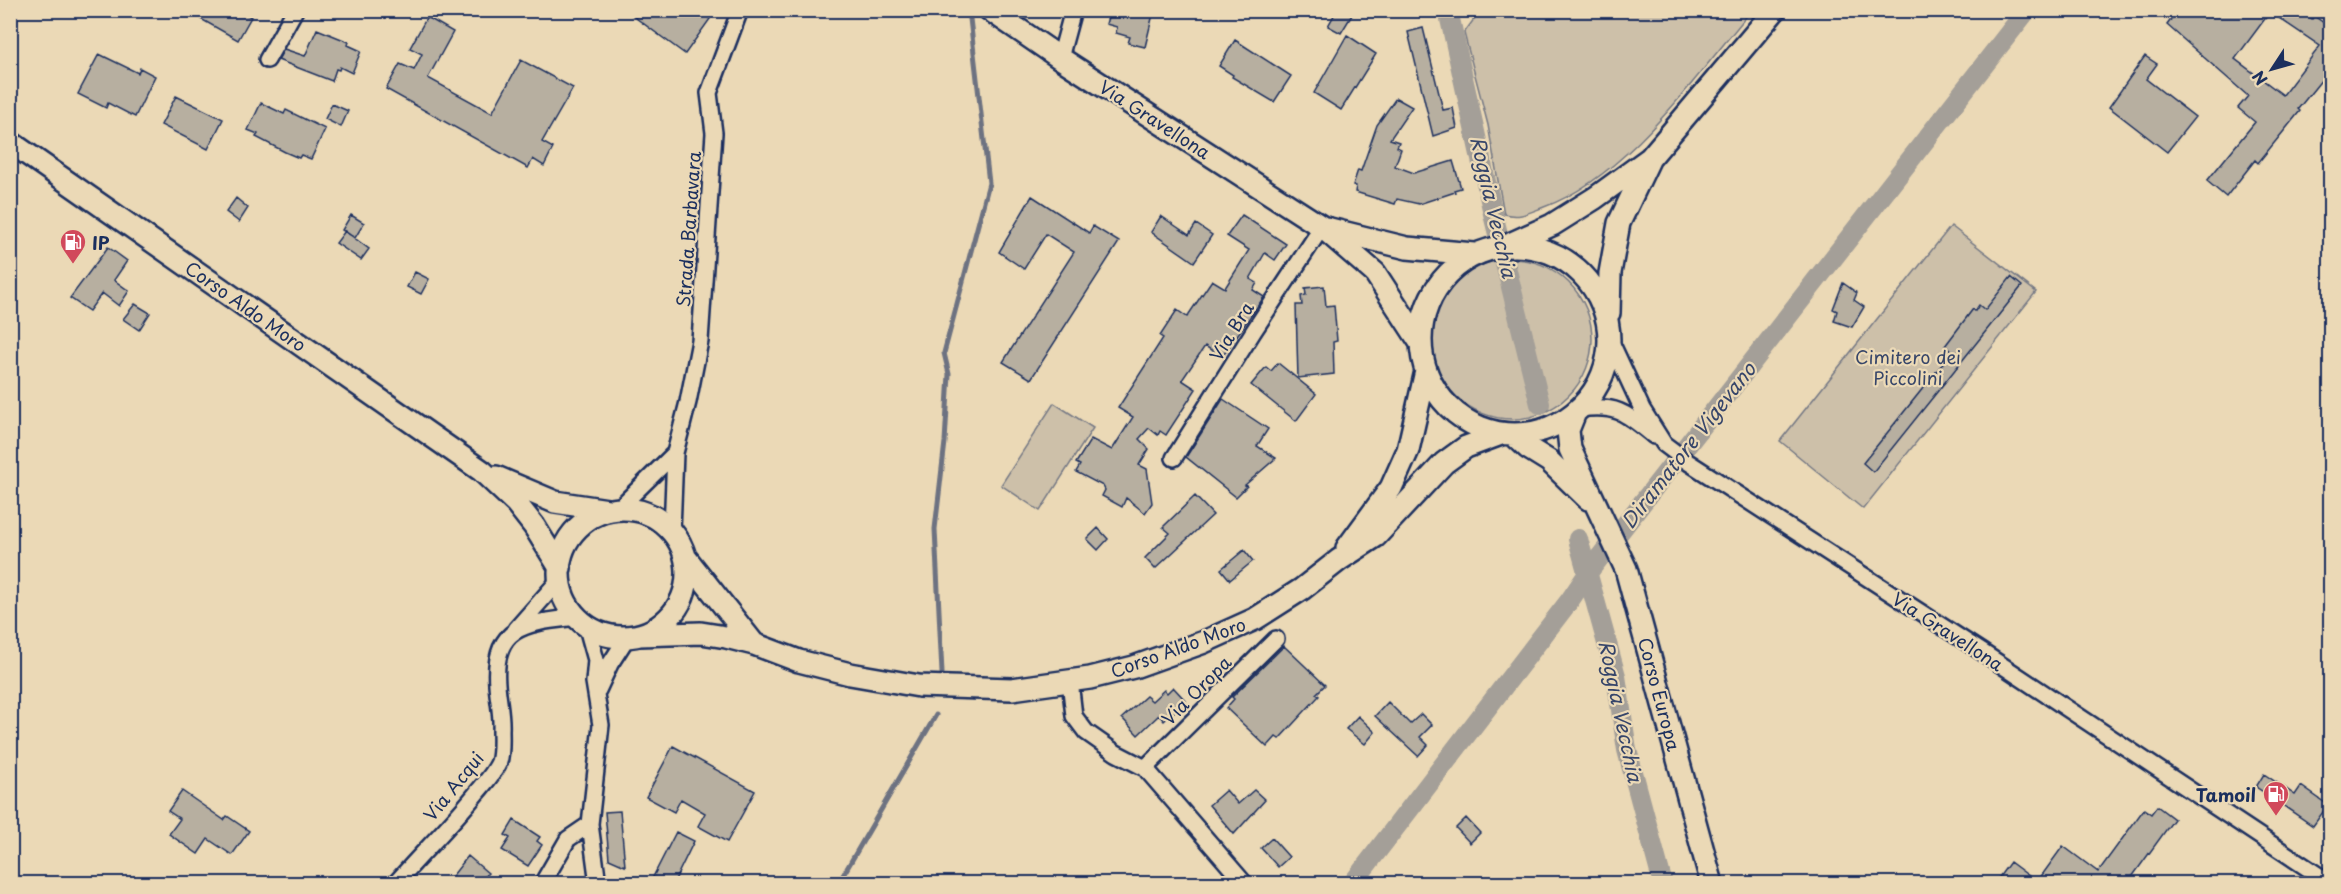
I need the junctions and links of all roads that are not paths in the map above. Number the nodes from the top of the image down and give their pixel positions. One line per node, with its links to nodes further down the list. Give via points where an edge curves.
1 (295, 10): 7 (street)
2 (740, 10): 18 (street, Strada Barbavara, via 709,93 714,133 700,341)
3 (990, 10): 6 (main road, Via Gravellona)
4 (1073, 10): 6 (street)
5 (1775, 10): 9 (main road)
6 (1060, 58): 10 (main road, Via Gravellona)
7 (267, 60)
8 (10, 142): 20 (main road, Corso Aldo Moro)
9 (1650, 158): 11 (main road, via 1552,225); 12 (main road, via 1619,223 1610,273)
10 (1322, 227): 11 (main road, Via Gravellona, via 1407,249); 13 (main road, Via Gravellona, via 1375,273); 19 (street, Via Bra)
11 (1495, 248): 12 (main road, via 1532,246 1575,266 1603,303); 13 (main road, via 1455,266 1440,281 1422,321)
12 (1609, 333): 15 (main road, via 1608,359 1602,378); 17 (street, Via Gravellona, via 1642,409)
13 (1420, 342): 14 (main road)
14 (1425, 371): 16 (main road, via 1437,394 1455,412 1476,426); 25 (main road, Corso Aldo Moro, via 1408,450 1391,488)
15 (1577, 412): 16 (main road, via 1545,429); 17 (street, via 1612,408); 21 (main road, Corso Europa, via 1568,430 1570,449)
16 (1508, 434): 21 (main road, via 1549,461); 25 (main road, Corso Aldo Moro, via 1466,447 1444,463 1376,536)
17 (1664, 444): 36 (street, Via Gravellona)
18 (675, 453): 22 (street); 23 (street, Strada Barbavara)
19 (1174, 458)
20 (482, 471): 22 (main road, Corso Aldo Moro, via 555,502); 26 (main road, Corso Aldo Moro, via 522,511)
21 (1597, 509): 41 (main road, Corso Europa, via 1626,569)
22 (613, 510): 23 (main road, via 633,509 648,514); 26 (main road, via 590,518 574,531 564,549)
23 (672, 531): 24 (main road)
24 (686, 558): 29 (main road, via 682,598 672,614 657,627); 31 (main road)
25 (1339, 560): 32 (main road, Corso Aldo Moro, via 1302,589 1245,624 1134,667)
26 (560, 573): 27 (main road, via 566,599); 28 (street, Via Acqui)
27 (582, 621): 28 (street, via 537,622); 29 (main road, via 606,634); 33 (street, via 596,660)
28 (514, 631): 37 (street, Via Acqui, via 502,646 498,663 500,760 468,804)
29 (633, 636): 31 (main road, Corso Aldo Moro, via 701,633); 33 (street, via 603,678)
30 (1275, 639): 34 (street, Via Oropa)
31 (754, 644): 32 (main road, Corso Aldo Moro, via 850,674 919,686 1012,689)
32 (1070, 681): 34 (street, via 1074,716 1086,732)
33 (596, 696): 35 (street, via 601,725)
34 (1145, 768): 40 (street)
35 (590, 824): 38 (street, via 568,839); 39 (street)
36 (2331, 882)
37 (395, 884)
38 (542, 884)
39 (598, 884)
40 (1245, 884)
41 (1712, 884)

